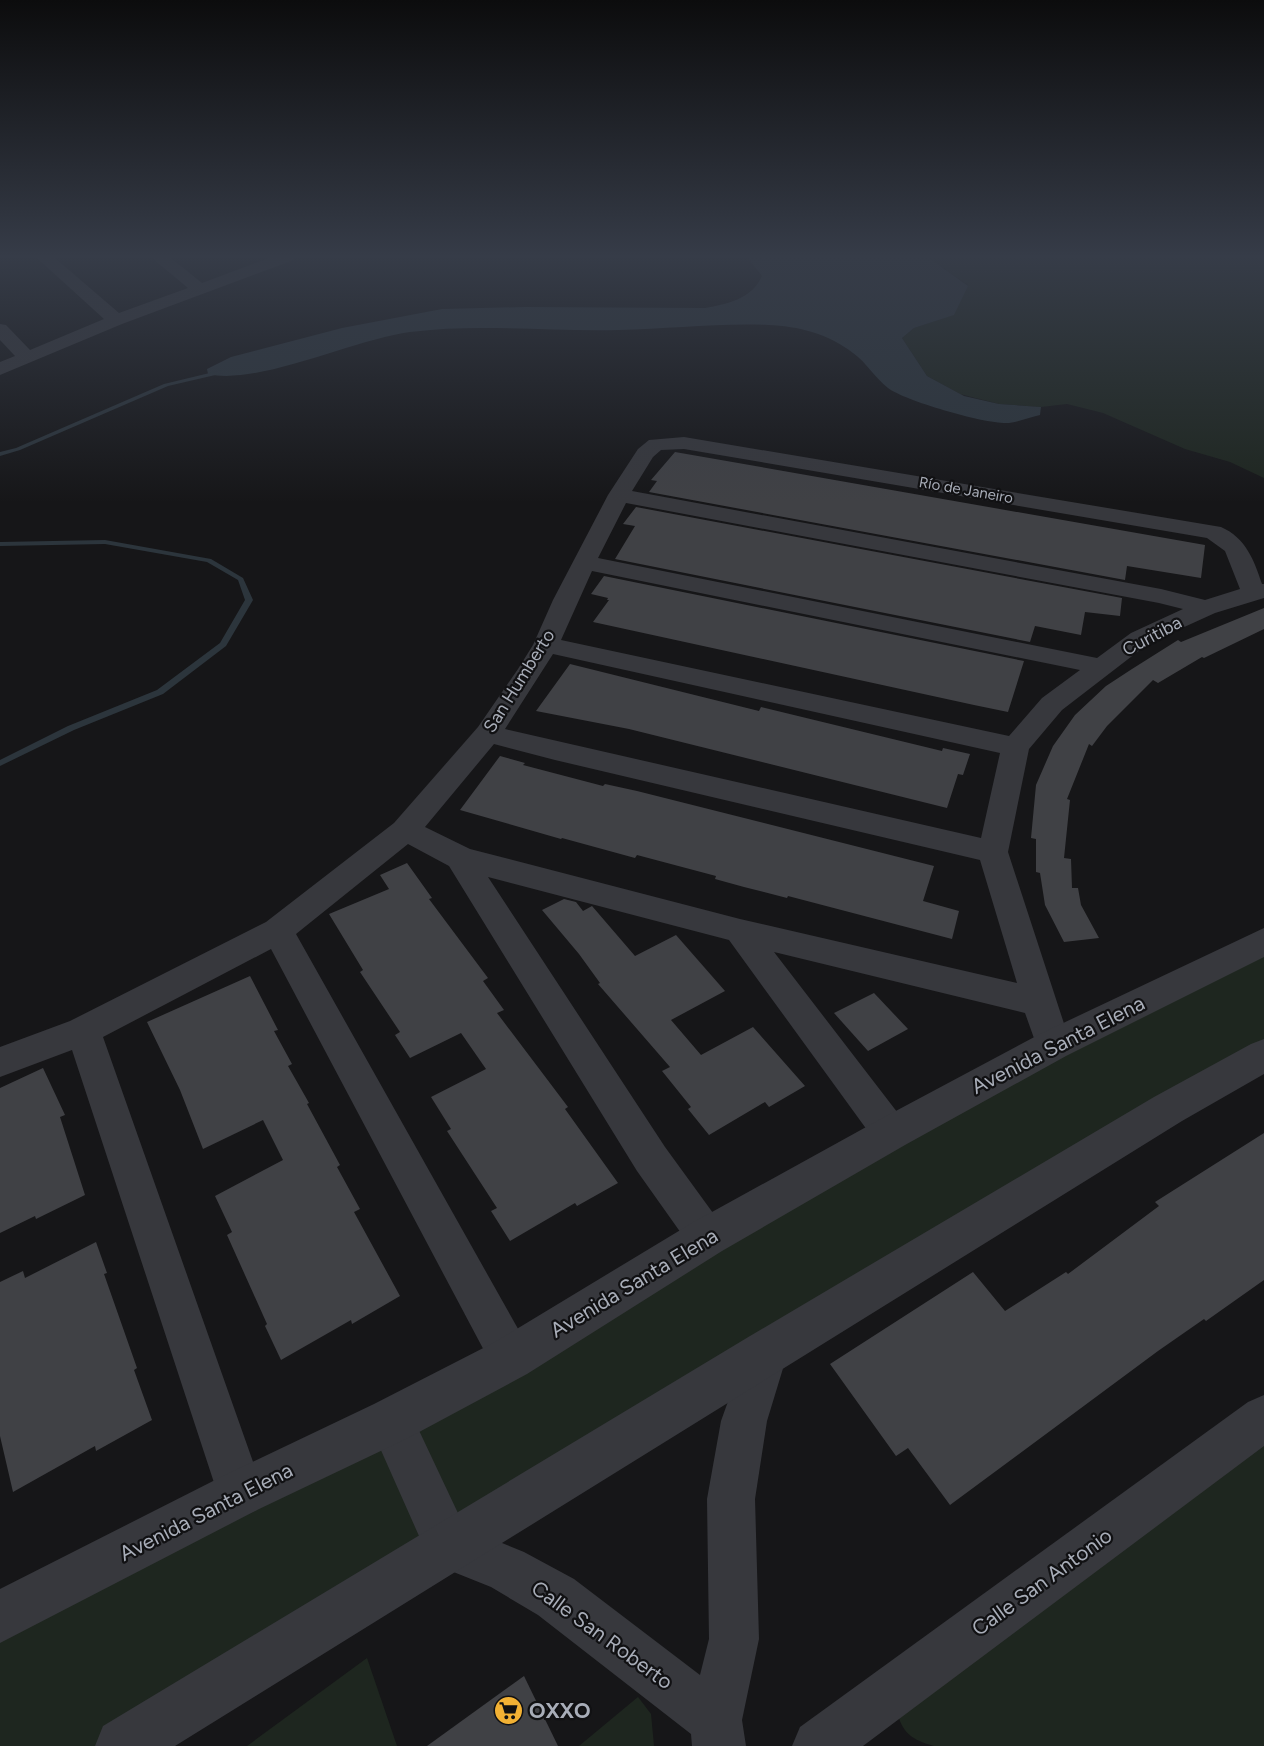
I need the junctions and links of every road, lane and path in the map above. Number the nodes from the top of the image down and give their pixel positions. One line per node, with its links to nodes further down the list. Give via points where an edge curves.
1 (10, 339): 3 (street)
2 (69, 339): 3 (street)
3 (26, 357): 4 (street)
4 (0, 369)
5 (645, 453): 6 (street, San Humberto); 8 (street, Río de Janeiro, via 656,444 684,443 1213,532 1229,539 1238,549)
6 (619, 495): 7 (street, San Humberto); 9 (street, via 1161,596)
7 (586, 563): 10 (street, San Humberto); 11 (street)
8 (1259, 592): 9 (street, Curitiba)
9 (1206, 608): 11 (street, Curitiba, via 1140,638)
10 (546, 645): 12 (street, San Humberto); 13 (street)
11 (1100, 666): 13 (street, Curitiba, via 1052,704)
12 (488, 733): 14 (street, San Humberto); 15 (street)
13 (1015, 747): 15 (street)
14 (405, 830): 16 (street); 17 (street, San Humberto)
15 (993, 852): 20 (street)
16 (460, 858): 18 (street); 26 (street, via 651,1159)
17 (278, 931): 21 (street, San Humberto); 28 (street)
18 (740, 931): 20 (street); 25 (street)
19 (1264, 941): 22 (street, Avenida Santa Elena)
20 (1038, 1002): 22 (street)
21 (83, 1031): 24 (street, San Humberto); 31 (street)
22 (1053, 1045): 25 (street, Avenida Santa Elena)
23 (1264, 1055): 27 (street)
24 (0, 1062)
25 (891, 1133): 26 (street, Avenida Santa Elena)
26 (707, 1237): 28 (street, Avenida Santa Elena)
27 (766, 1352): 32 (street); 34 (street, Calle San Roberto, via 744,1421 731,1499 734,1639)
28 (511, 1358): 30 (street, Avenida Santa Elena)
29 (1264, 1418): 36 (street, Calle San Antonio)
30 (392, 1421): 31 (street, Avenida Santa Elena); 32 (street)
31 (240, 1493): 33 (street, Avenida Santa Elena)
32 (448, 1546): 34 (street, Calle San Roberto, via 507,1569 556,1597); 35 (street)
33 (0, 1617)
34 (718, 1733)
35 (123, 1746)
36 (819, 1746)

